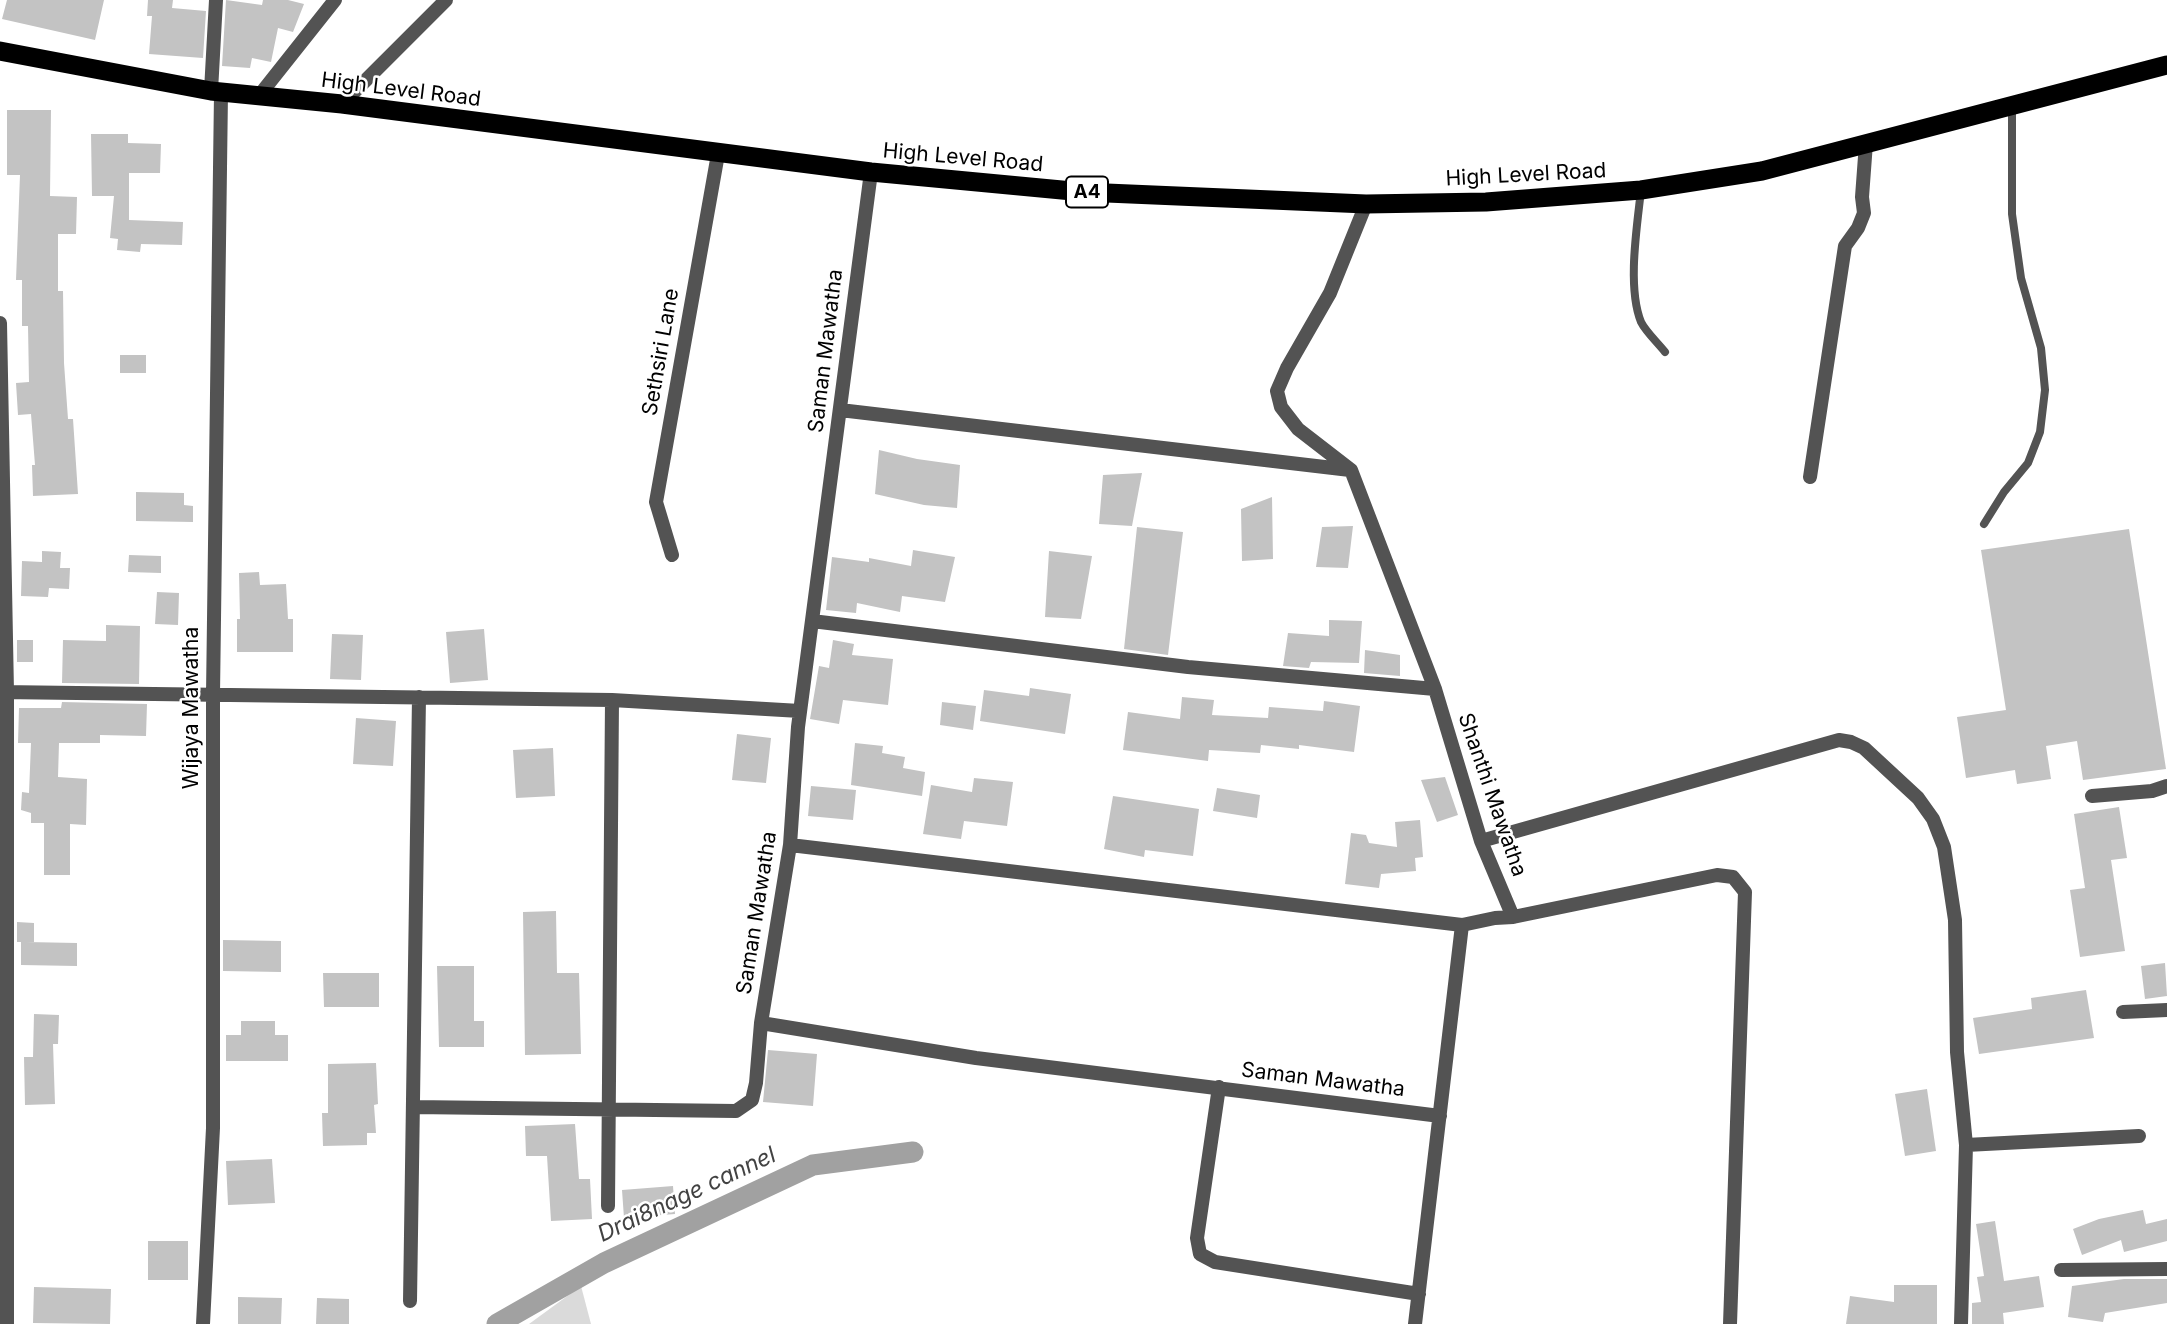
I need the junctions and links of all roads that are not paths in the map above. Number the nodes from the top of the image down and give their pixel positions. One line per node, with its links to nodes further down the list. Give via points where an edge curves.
1 (216, 0): 6 (street, Wijaya Mawatha)
2 (335, 0): 7 (street)
3 (446, 0): 8 (street)
4 (0, 51): 6 (highway, High Level Road / A4)
5 (2167, 65): 9 (highway, High Level Road / A4)
6 (216, 92): 7 (highway, High Level Road / A4); 25 (street, Wijaya Mawatha)
7 (258, 97): 8 (highway, High Level Road / A4)
8 (342, 104): 11 (highway, High Level Road / A4)
9 (2012, 105): 10 (highway, High Level Road / A4); 20 (lane, via 2012,214 2021,278 2041,348 2045,390 2040,432 2028,463)
10 (1866, 143): 13 (highway, High Level Road / A4, via 1762,171); 19 (street, via 1864,213 1845,246)
11 (718, 154): 12 (highway, High Level Road / A4); 21 (street, Sethsiri Lane, via 656,502)
12 (871, 172): 14 (highway, High Level Road / A4, via 1083,192); 17 (street, Saman Mawatha)
13 (1641, 190): 14 (highway, High Level Road / A4, via 1486,202); 16 (lane, via 1635,292 1642,323)
14 (1366, 204): 18 (street, via 1330,293 1277,391 1281,407 1298,429)
15 (0, 323): 24 (street)
16 (1665, 352)
17 (840, 410): 18 (street); 22 (street, Saman Mawatha)
18 (1351, 470): 23 (street, Shanthi Mawatha)
19 (1810, 477)
20 (1984, 524)
21 (672, 555)
22 (812, 621): 23 (street, via 1188,667); 28 (street, Saman Mawatha)
23 (1435, 689): 31 (street, Shanthi Mawatha)
24 (4, 692): 25 (street); 49 (street)
25 (213, 694): 26 (street); 50 (street, Wijaya Mawatha, via 213,1128)
26 (419, 697): 27 (street); 39 (street)
27 (612, 700): 28 (street); 40 (street)
28 (800, 711): 32 (street, Saman Mawatha)
29 (2167, 786): 30 (street)
30 (2092, 796)
31 (1481, 841): 33 (street, Shanthi Mawatha); 43 (street, via 1839,740 1864,748 1918,798 1944,847 1955,920 1957,1052)
32 (790, 845): 34 (street); 37 (street, Saman Mawatha)
33 (1513, 917): 34 (street); 52 (street, via 1717,875 1733,877 1745,892)
34 (1462, 925): 41 (street)
35 (2167, 1010): 36 (street)
36 (2123, 1012)
37 (761, 1023): 38 (street, Saman Mawatha, via 976,1058); 40 (street, via 752,1100 736,1111)
38 (1219, 1087): 41 (street, Saman Mawatha); 47 (street, via 1197,1238 1200,1255 1215,1262)
39 (413, 1107): 40 (street); 48 (street)
40 (609, 1109): 44 (street)
41 (1440, 1116): 47 (street)
42 (2139, 1136): 43 (street)
43 (1966, 1145): 53 (street)
44 (608, 1206)
45 (2167, 1269): 46 (street)
46 (2061, 1270)
47 (1419, 1294): 51 (street)
48 (410, 1301)
49 (7, 1324)
50 (203, 1324)
51 (1415, 1324)
52 (1730, 1324)
53 (1961, 1324)

